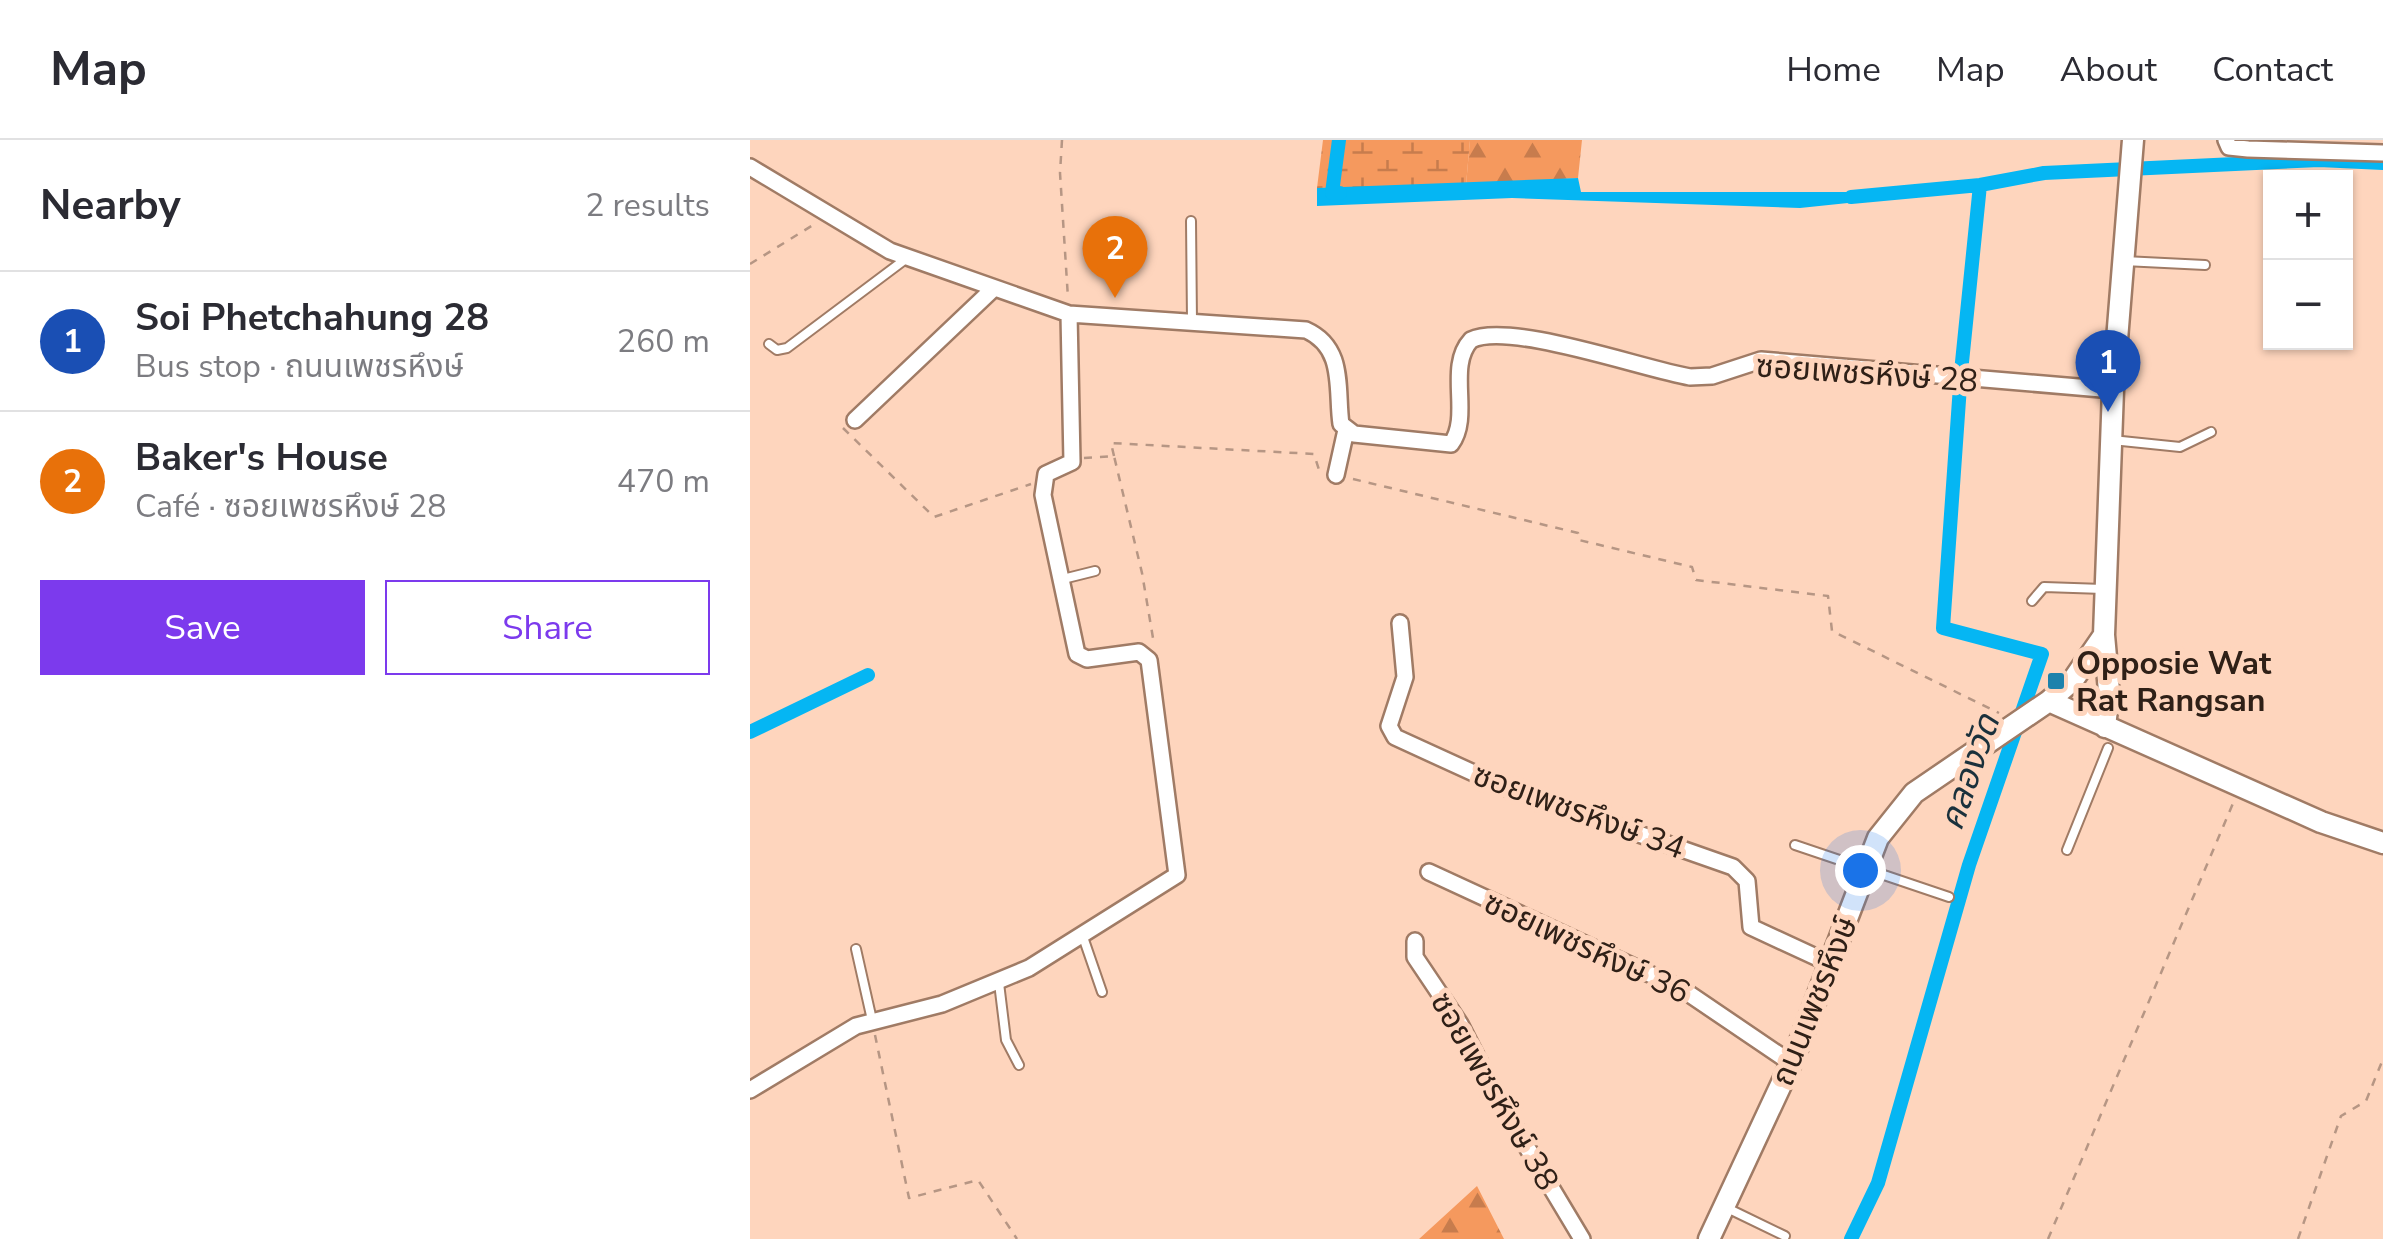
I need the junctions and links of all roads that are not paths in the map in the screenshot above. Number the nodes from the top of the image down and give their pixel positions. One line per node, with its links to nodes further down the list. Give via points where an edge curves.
1 (2133, 140): 7 (main road)
2 (2226, 140): 3 (street, via 2229,147 2248,149)
3 (2383, 152)
4 (750, 167): 6 (street)
5 (1191, 221): 11 (lane)
6 (908, 258): 9 (street); 12 (lane, via 787,348)
7 (2124, 261): 8 (lane); 13 (main road)
8 (2205, 264)
9 (992, 290): 10 (street); 14 (street)
10 (1069, 314): 11 (street); 20 (street, via 1072,459 1042,481)
11 (1192, 321): 15 (street, via 1314,334 1341,378)
12 (769, 344)
13 (2113, 390): 15 (street, ซอยเพชรหึงษ์ 28, via 1761,360 1690,376 1487,335 1465,346 1456,439 1450,444); 17 (main road)
14 (855, 420)
15 (1346, 430): 18 (street)
16 (2211, 432): 17 (lane, via 2180,448)
17 (2112, 440): 21 (main road)
18 (1336, 475)
19 (1095, 571): 20 (lane)
20 (1063, 579): 33 (street, via 1081,659 1140,652 1150,660 1177,875)
21 (2108, 589): 22 (lane, via 2044,587); 24 (main road)
22 (2032, 600)
23 (1400, 623): 36 (street, ซอยเพชรหึงษ์ 34, via 1404,677 1389,726 1394,737 1502,786 1733,867 1746,881 1751,927)
24 (2104, 636): 25 (main road, ถนนเพชรหึงษ์, via 2073,680); 26 (main road)
25 (2048, 701): 26 (main road); 30 (main road, ถนนเพชรหึงษ์, via 1914,793 1878,838)
26 (2110, 737): 27 (main road); 29 (lane)
27 (2383, 843)
28 (1796, 845): 30 (lane)
29 (2067, 850)
30 (1865, 870): 32 (lane); 36 (main road, ถนนเพชรหึงษ์)
31 (1429, 872): 40 (street, ซอยเพชรหึงษ์ 36, via 1682,989)
32 (1948, 897)
33 (1082, 934): 37 (street); 38 (lane)
34 (1415, 941): 45 (street, ซอยเพชรหึงษ์ 38, via 1415,957)
35 (856, 950): 39 (lane)
36 (1831, 964): 40 (main road, ถนนเพชรหึงษ์)
37 (1000, 983): 39 (street); 41 (lane, via 1006,1040)
38 (1102, 992)
39 (872, 1020): 42 (street)
40 (1791, 1062): 43 (main road, ถนนเพชรหึงษ์)
41 (1018, 1065)
42 (750, 1090)
43 (1724, 1207): 44 (lane); 46 (main road, ถนนเพชรหึงษ์)
44 (1786, 1236)
45 (1582, 1239)
46 (1709, 1239)

